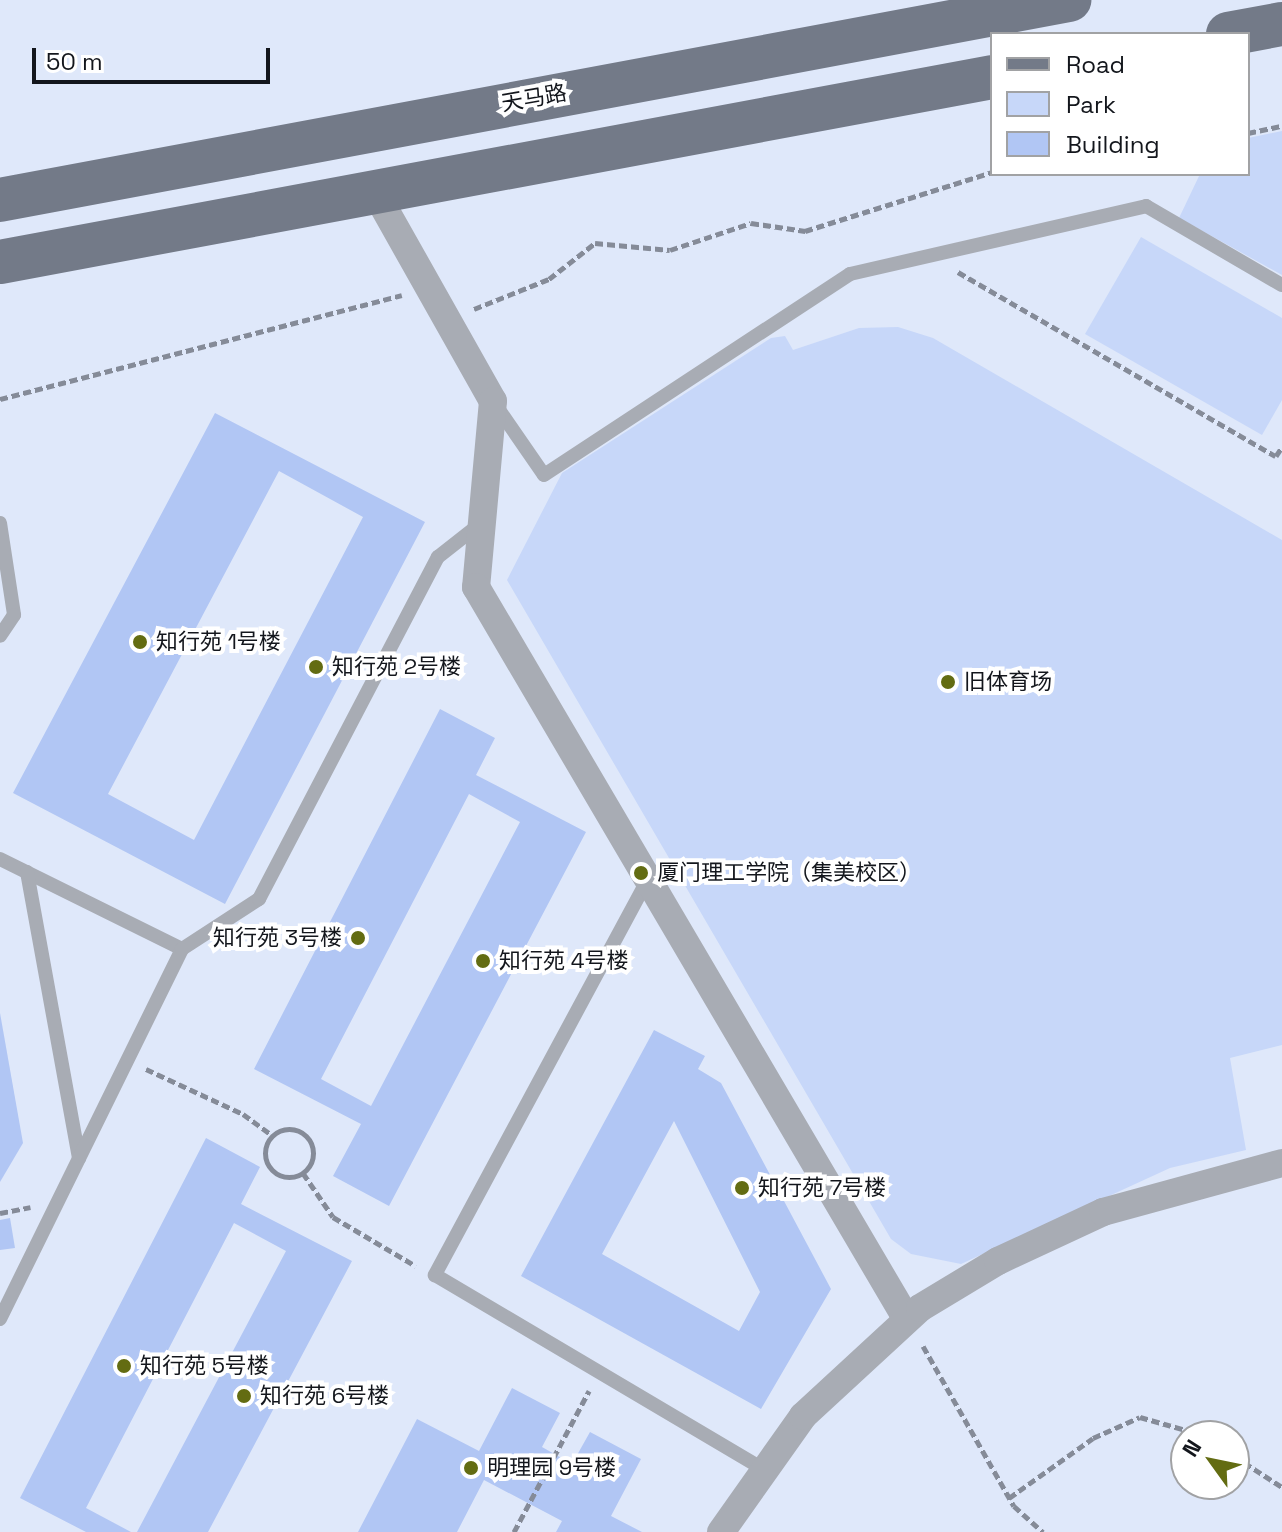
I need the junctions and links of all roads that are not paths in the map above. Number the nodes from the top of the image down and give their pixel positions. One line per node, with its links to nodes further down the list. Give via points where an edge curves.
1 (1069, 0): 6 (main road, 天马路)
2 (1282, 24): 3 (main road)
3 (1239, 32)
4 (990, 77): 5 (main road)
5 (374, 190): 7 (main road); 9 (street)
6 (0, 200)
7 (0, 262)
8 (1282, 285): 9 (lane, via 1146,206 850,274 544,475)
9 (493, 401): 10 (street)
10 (482, 521): 15 (street, via 476,587); 16 (lane, via 438,557 259,899)
11 (0, 523): 12 (lane, via 14,615)
12 (0, 636)
13 (0, 859): 14 (lane)
14 (27, 872): 16 (lane); 17 (lane)
15 (648, 879): 19 (street); 21 (lane, via 435,1275)
16 (182, 949): 17 (lane)
17 (79, 1158): 20 (lane)
18 (1282, 1163): 19 (street, via 1103,1212 998,1261)
19 (906, 1318): 21 (street, via 803,1416)
20 (0, 1319)
21 (763, 1469): 22 (street)
22 (721, 1532)

